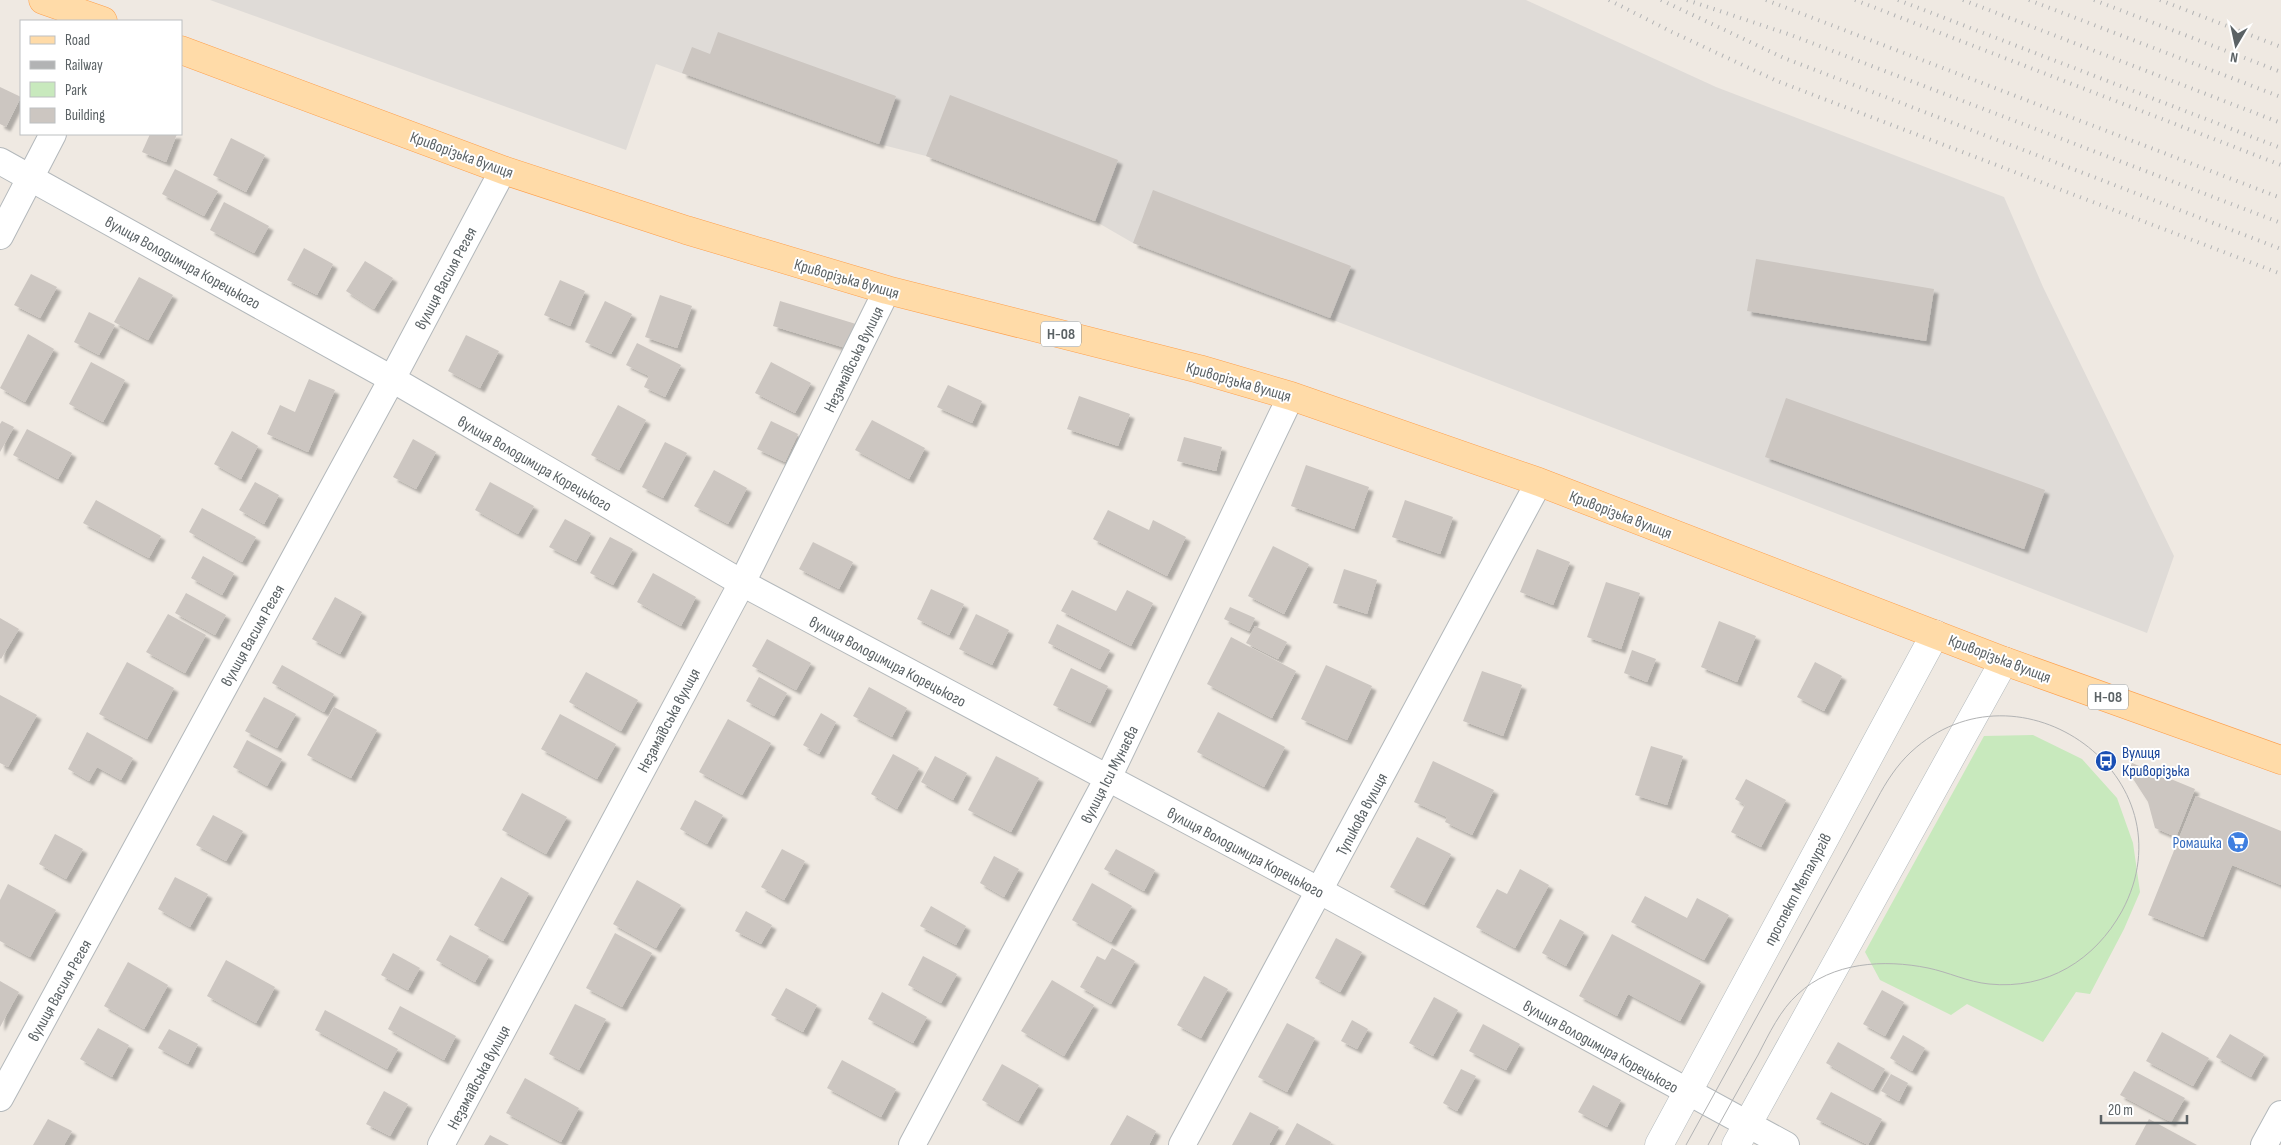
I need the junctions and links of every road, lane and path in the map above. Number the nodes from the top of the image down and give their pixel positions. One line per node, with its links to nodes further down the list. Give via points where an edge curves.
1 (43, 0): 2 (main road)
2 (100, 20)
3 (182, 50): 6 (main road, Криворізька вулиця / Н-08)
4 (52, 135): 7 (street)
5 (0, 161): 7 (street, вулиця Володимира Корецького)
6 (502, 170): 9 (main road, Криворізька вулиця / Н-08, via 686,230); 10 (street, вулиця Василя Регея)
7 (31, 176): 8 (street); 10 (street, вулиця Володимира Корецького)
8 (0, 236)
9 (887, 290): 11 (main road, Криворізька вулиця / Н-08, via 1199,369); 13 (street, Незамаївська вулиця)
10 (392, 379): 13 (street, вулиця Володимира Корецького); 20 (street, вулиця Василя Регея)
11 (1292, 396): 12 (main road, Криворізька вулиця / Н-08); 17 (street, вулиця Іси Мунаєва)
12 (1539, 482): 14 (main road, Криворізька вулиця / Н-08); 18 (street, Тупикова вулиця)
13 (742, 583): 17 (street, вулиця Володимира Корецького); 23 (street, Незамаївська вулиця)
14 (1935, 634): 15 (main road, Криворізька вулиця / Н-08); 19 (main road, проспект Металургів)
15 (2004, 661): 16 (main road, Криворізька вулиця / Н-08); 22 (main road)
16 (2281, 760)
17 (1108, 778): 18 (street, вулиця Володимира Корецького); 24 (street, вулиця Іси Мунаєва)
18 (1320, 892): 19 (street, вулиця Володимира Корецького); 25 (street, Тупикова вулиця)
19 (1687, 1093): 22 (street, вулиця Володимира Корецького); 26 (main road, проспект Металургів)
20 (0, 1098)
21 (2281, 1114): 28 (street)
22 (1742, 1135): 27 (street, вулиця Володимира Корецького)
23 (442, 1145)
24 (912, 1145)
25 (1182, 1145)
26 (1659, 1145)
27 (1786, 1145)
28 (2264, 1145)

